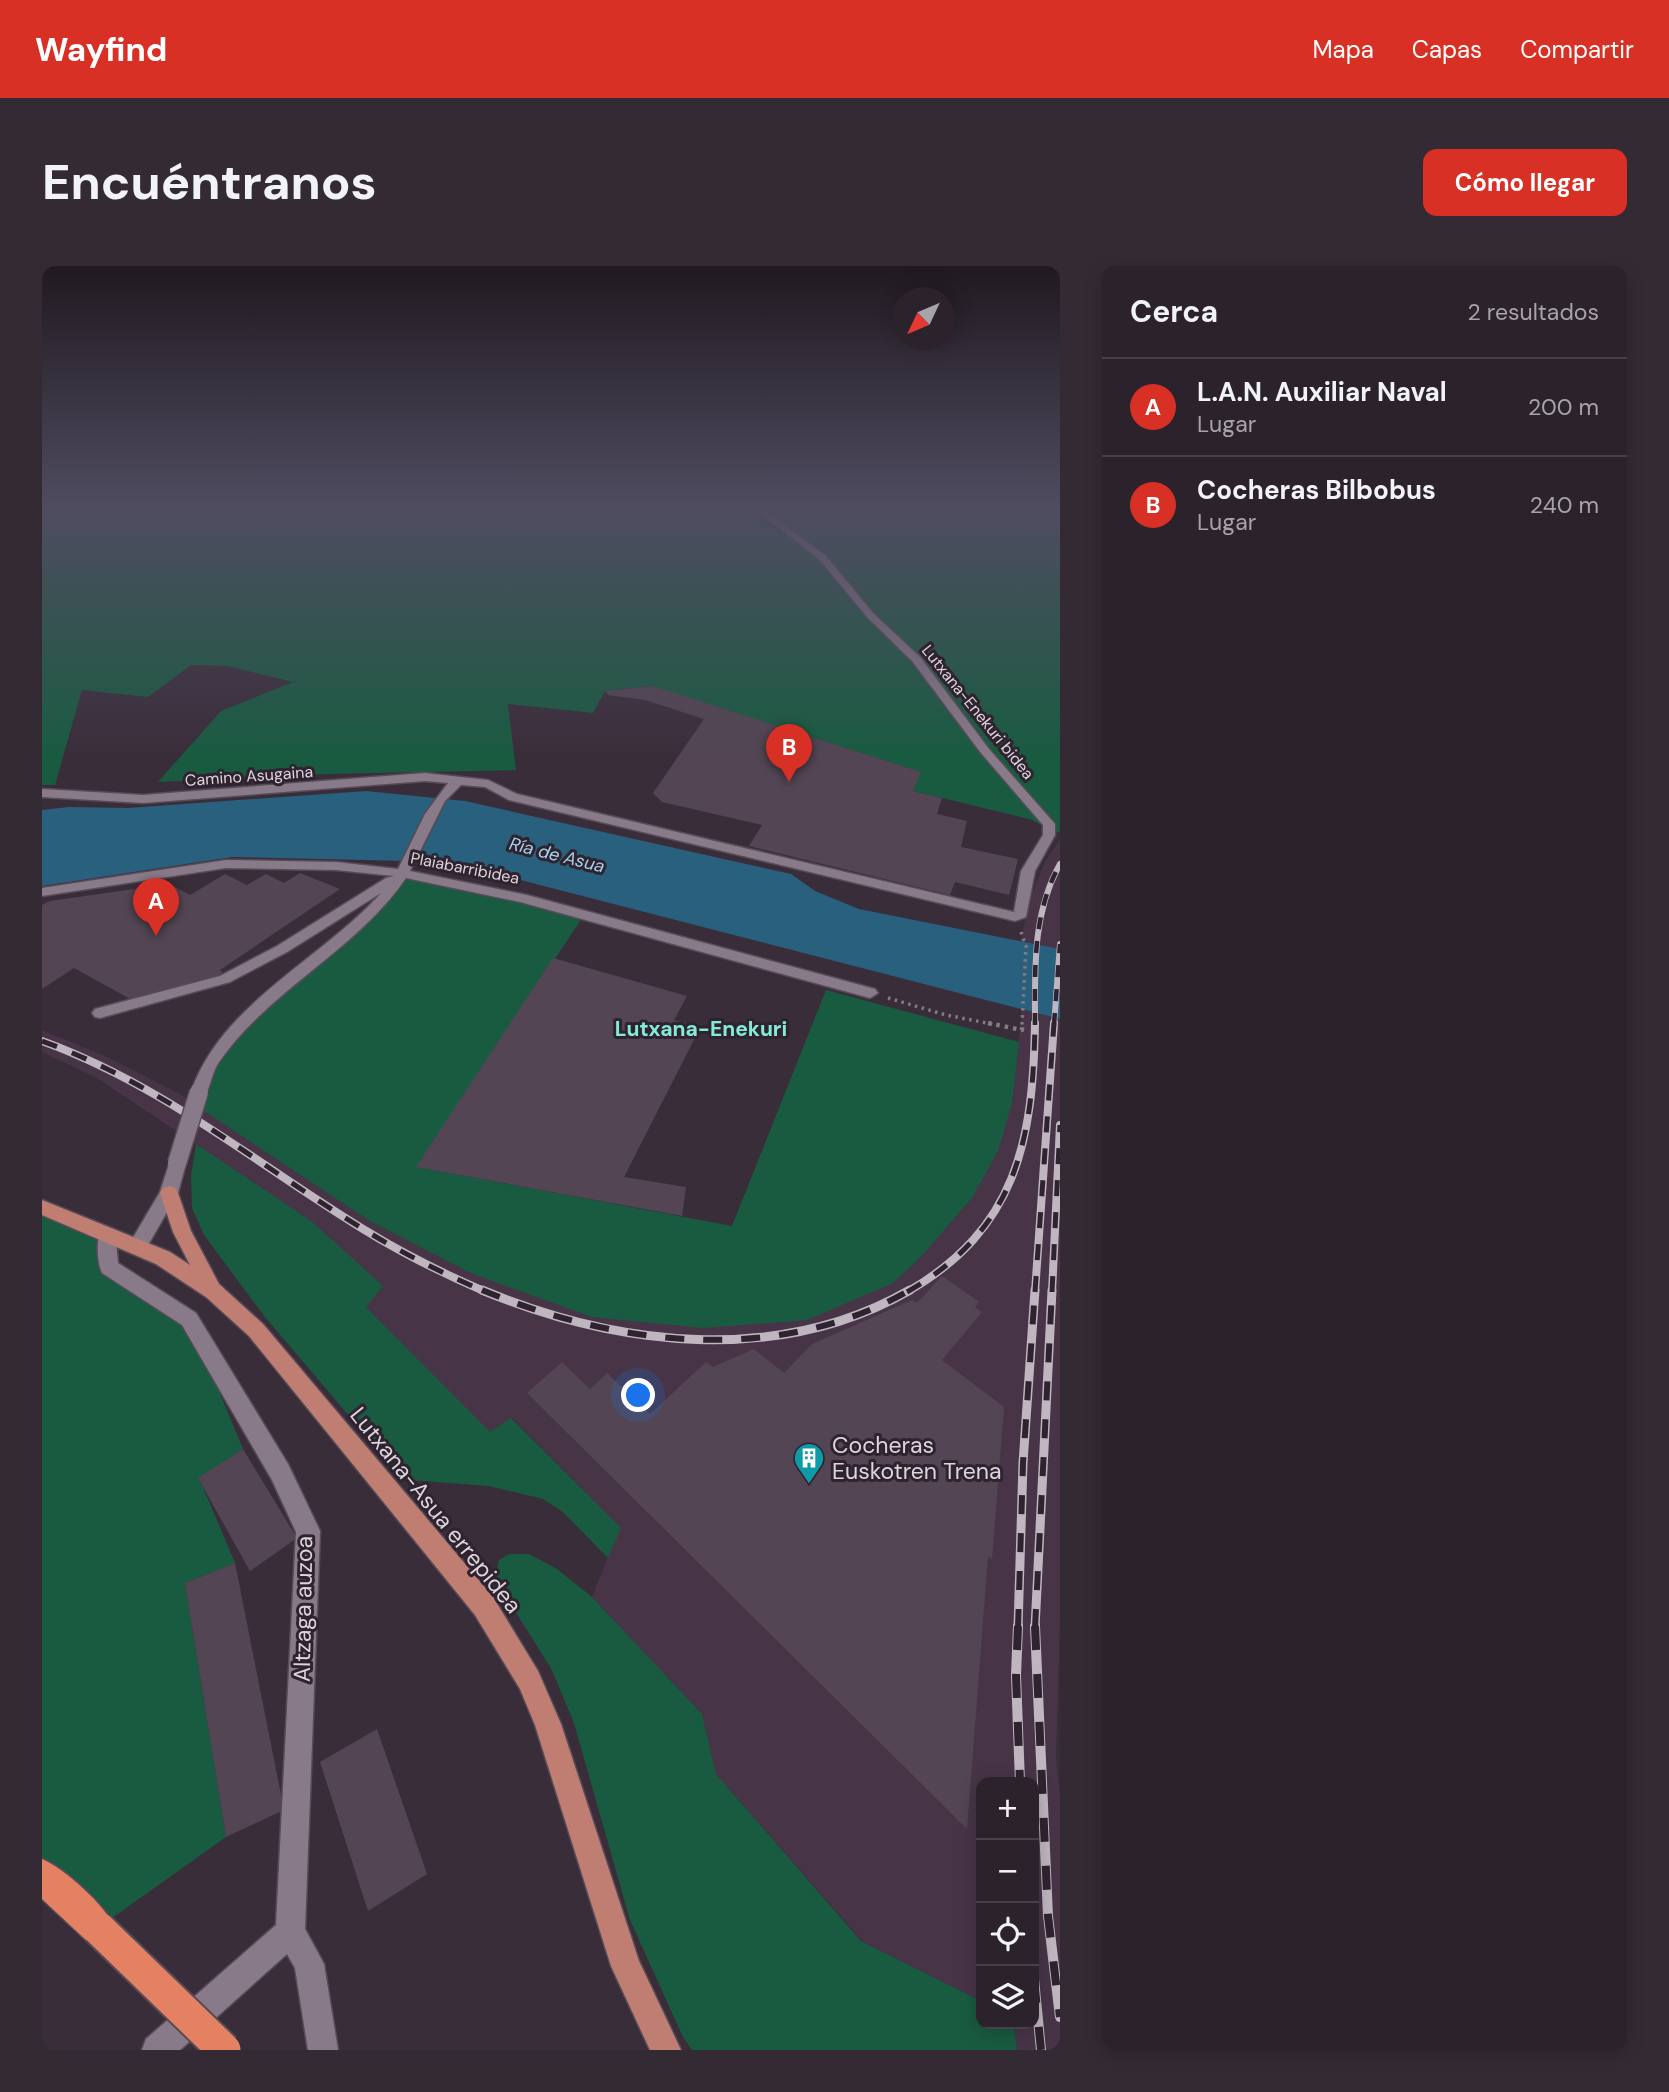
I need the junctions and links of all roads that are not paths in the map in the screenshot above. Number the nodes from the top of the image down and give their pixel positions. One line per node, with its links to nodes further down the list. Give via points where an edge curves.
1 (853, 592): 4 (street, Lutxana-Enekuri bidea, via 916,659 985,751)
2 (458, 781): 3 (street, Camino Asugaina, via 425,777 142,799); 4 (street, Camino Asugaina, via 488,784 513,797 1015,917 1021,914 1028,872); 5 (street, via 443,792)
3 (42, 793)
4 (1055, 825)
5 (405, 870): 6 (street, Plaiabarribidea, via 226,864); 7 (street, Plaiabarribidea); 8 (street, via 282,949 225,979); 9 (street, bridge, via 354,928 211,1060)
6 (42, 892)
7 (870, 993)
8 (100, 1013)
9 (169, 1193): 12 (street); 13 (main road, via 182,1232)
10 (42, 1207): 11 (main road, Lutxana-Asua errepidea)
11 (108, 1235): 12 (main road, Lutxana-Asua errepidea); 15 (street, Altzaga auzoa, via 109,1267 189,1319 280,1472 308,1531)
12 (137, 1246): 13 (main road, Lutxana-Asua errepidea)
13 (213, 1291): 19 (main road, Lutxana-Asua errepidea, via 256,1330 423,1530 504,1638 548,1724 626,1966)
14 (42, 1876): 17 (highway, bridge)
15 (290, 1932): 16 (street); 18 (street, via 309,1964)
16 (157, 2050)
17 (224, 2050)
18 (323, 2050)
19 (666, 2050)

